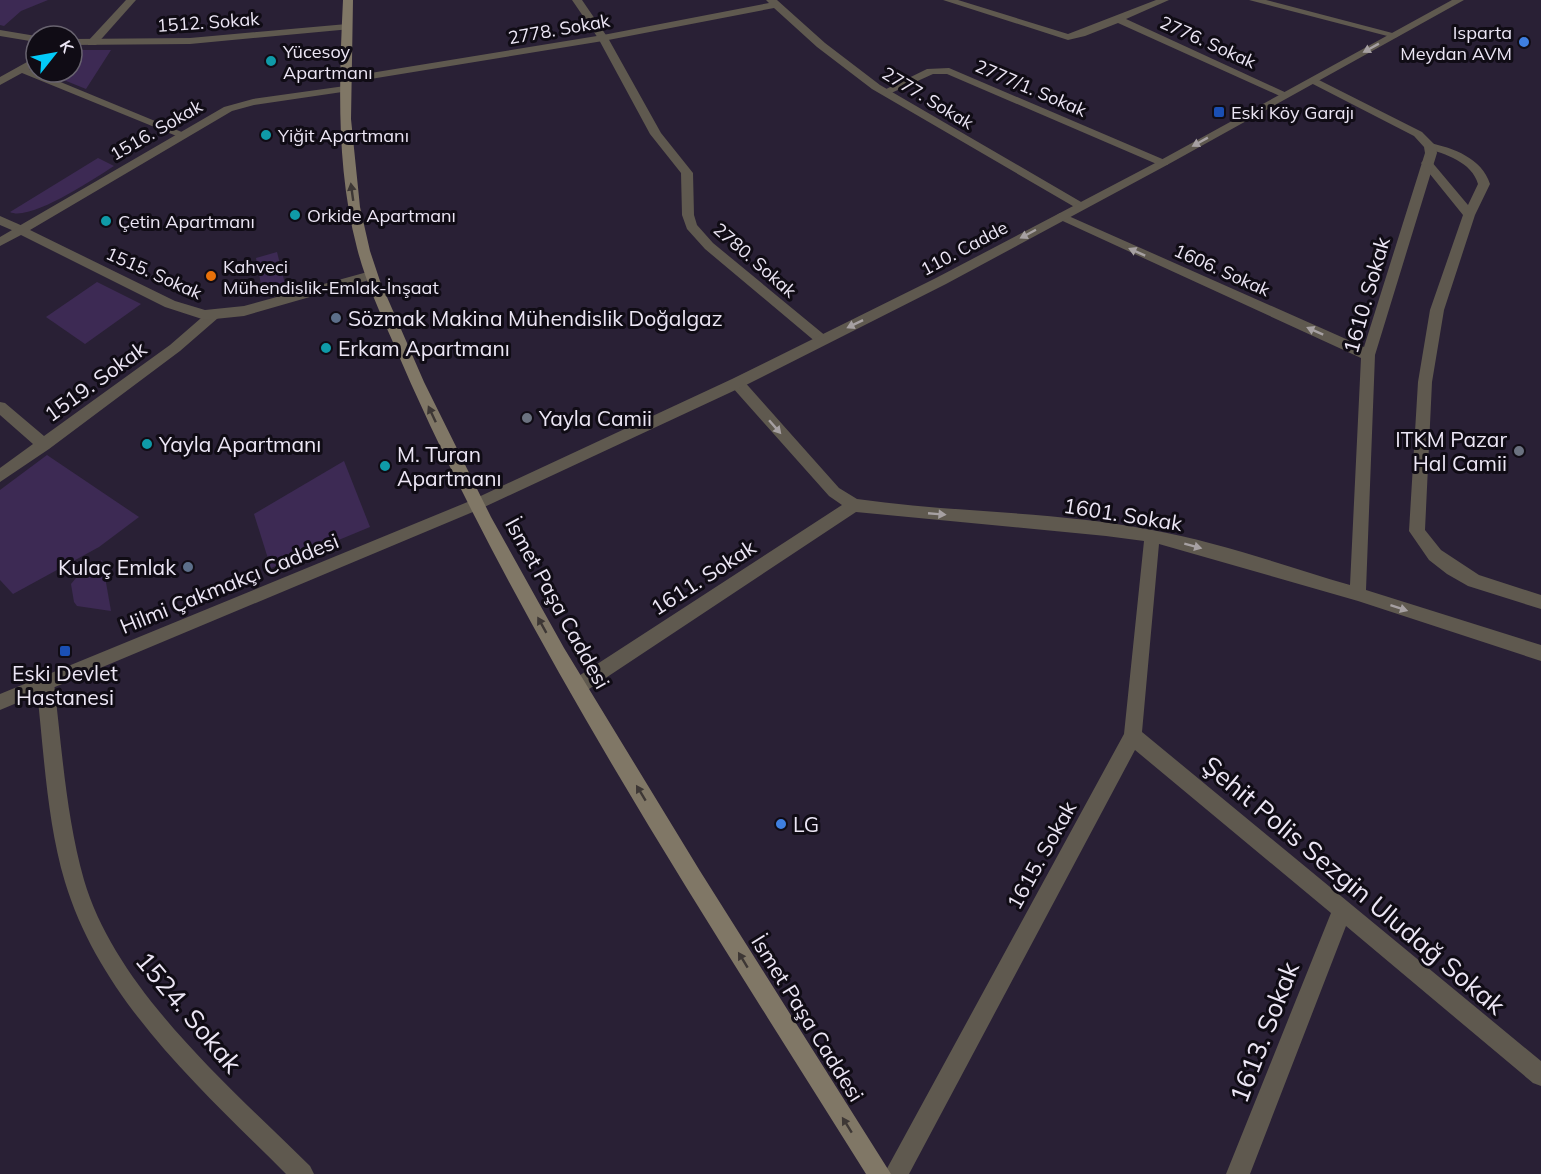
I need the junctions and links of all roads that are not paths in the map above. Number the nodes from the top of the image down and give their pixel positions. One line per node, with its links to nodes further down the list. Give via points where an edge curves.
1 (131, 0): 16 (street)
2 (348, 0): 10 (main road, İsmet Paşa Caddesi)
3 (577, 0): 14 (street, 2780. Sokak)
4 (948, 0): 9 (street, via 1068,36)
5 (1164, 0): 9 (street)
6 (1254, 0): 12 (street)
7 (1459, 0): 12 (street, 110. Cadde)
8 (773, 2): 14 (street, 2778. Sokak); 22 (street, 2777. Sokak, via 839,60)
9 (1118, 19): 23 (street, 2776. Sokak)
10 (347, 27): 16 (street, 1512. Sokak, via 190,41); 21 (main road, İsmet Paşa Caddesi)
11 (0, 33): 13 (street)
12 (1395, 35): 19 (street, 110. Cadde, one-way to 19)
13 (24, 37)
14 (603, 39): 21 (street, 2778. Sokak); 36 (street, 2780. Sokak, via 656,134 687,173 691,226)
15 (84, 43): 16 (street, 1512. Sokak)
16 (92, 43)
17 (24, 67): 18 (street)
18 (21, 69): 20 (street); 24 (street)
19 (1313, 80): 23 (street, 110. Cadde); 25 (street, via 1418,134)
20 (0, 82)
21 (346, 84): 24 (street, 1516. Sokak, via 236,106); 34 (main road, İsmet Paşa Caddesi, one-way to 21, via 349,172)
22 (885, 92): 26 (street, 2777/1. Sokak, via 931,71 949,71); 28 (street, 2777. Sokak)
23 (1286, 95): 26 (street, 110. Cadde, one-way to 26)
24 (183, 135): 32 (street, 1516. Sokak)
25 (1430, 146): 27 (street, 1610. Sokak); 29 (street, via 1461,157 1482,177 1484,184)
26 (1163, 163): 28 (street, 110. Cadde)
27 (1427, 163): 29 (street); 37 (street, 1610. Sokak)
28 (1082, 206): 30 (street, 110. Cadde)
29 (1469, 215): 46 (street, via 1437,310 1425,382 1417,531 1435,555 1453,569 1474,581)
30 (1060, 217): 36 (street, 110. Cadde, one-way to 36); 37 (street, 1606. Sokak, one-way to 30)
31 (0, 220): 32 (street, 1515. Sokak)
32 (21, 230): 33 (street, 1516. Sokak); 35 (street, 1515. Sokak, via 170,304 193,313)
33 (0, 242)
34 (371, 275): 35 (street, 1515. Sokak, via 244,311); 42 (main road, İsmet Paşa Caddesi, one-way to 34)
35 (213, 315): 40 (street, 1519. Sokak, via 175,348)
36 (822, 340): 38 (street, 110. Cadde)
37 (1368, 355): 45 (street, 1610. Sokak)
38 (737, 382): 42 (street, 110. Cadde); 43 (street, 1601. Sokak, one-way to 43, via 824,482)
39 (0, 407): 40 (street)
40 (44, 444): 41 (street, 1519. Sokak)
41 (0, 476)
42 (475, 505): 48 (street, Hilmi Çakmakçı Caddesi); 49 (main road, İsmet Paşa Caddesi, one-way to 42)
43 (854, 505): 44 (street, 1601. Sokak, one-way to 44); 49 (street, 1611. Sokak)
44 (1152, 536): 45 (street, 1601. Sokak, one-way to 45); 51 (street, 1615. Sokak)
45 (1358, 594): 47 (street, 1601. Sokak, one-way to 47)
46 (1541, 602)
47 (1541, 653)
48 (45, 683): 50 (street, Hilmi Çakmakçı Caddesi); 54 (street, 1524. Sokak, via 63,828 75,883 93,929 117,972 146,1010)
49 (577, 687): 55 (main road, İsmet Paşa Caddesi, one-way to 49, via 748,969)
50 (0, 702)
51 (1133, 736): 52 (street, Şehit Polis Sezgin Uludağ Sokak); 56 (street, 1615. Sokak)
52 (1342, 910): 53 (street, Şehit Polis Sezgin Uludağ Sokak); 57 (street, 1613. Sokak)
53 (1541, 1074)
54 (302, 1174)
55 (879, 1174)
56 (896, 1174)
57 (1238, 1174)

